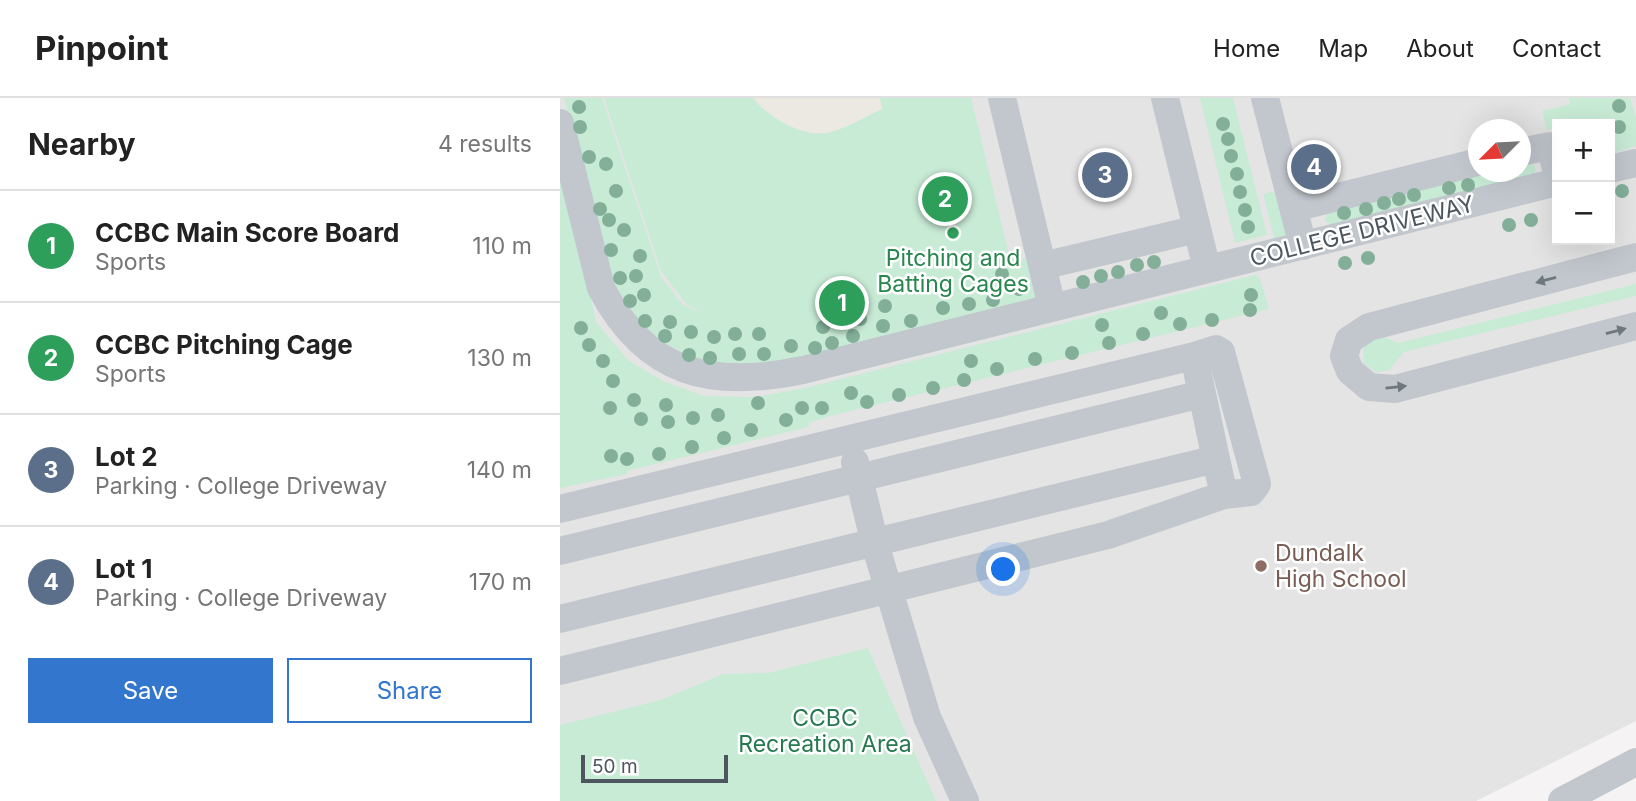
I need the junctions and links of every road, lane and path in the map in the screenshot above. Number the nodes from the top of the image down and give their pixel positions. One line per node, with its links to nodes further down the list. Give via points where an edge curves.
1 (1002, 98): 15 (street)
2 (1165, 98): 12 (street)
3 (1265, 98): 11 (street)
4 (560, 123): 17 (street, COLLEGE DRIVEWAY, via 601,288 629,332 668,361 689,370 738,379 770,376)
5 (1531, 150): 6 (street, via 1549,146)
6 (1552, 156)
7 (1636, 163): 9 (street)
8 (1468, 165): 11 (street)
9 (1615, 169)
10 (1552, 183): 13 (street, COLLEGE DRIVEWAY)
11 (1294, 208): 13 (street)
12 (1197, 229): 15 (street); 16 (street)
13 (1303, 246): 16 (street, COLLEGE DRIVEWAY)
14 (1636, 257): 18 (street, one-way to 18, via 1369,327 1349,341 1344,356 1350,371 1369,387 1395,389)
15 (1042, 266): 17 (street)
16 (1207, 269): 17 (street, COLLEGE DRIVEWAY)
17 (1052, 307)
18 (1636, 326)
19 (1194, 356): 20 (street); 21 (street); 24 (street, via 1216,349 1221,352 1256,484 1251,492)
20 (1202, 394): 22 (street); 23 (street)
21 (848, 439): 23 (street); 25 (street)
22 (1216, 459): 24 (street); 26 (street)
23 (860, 478): 26 (street); 27 (street)
24 (1224, 495): 28 (street, via 1108,535)
25 (560, 509)
26 (875, 544): 28 (street); 29 (street)
27 (560, 551)
28 (888, 588): 30 (street); 32 (street, via 926,717)
29 (560, 619)
30 (560, 671)
31 (1636, 762): 33 (street)
32 (965, 801)
33 (1562, 801)

